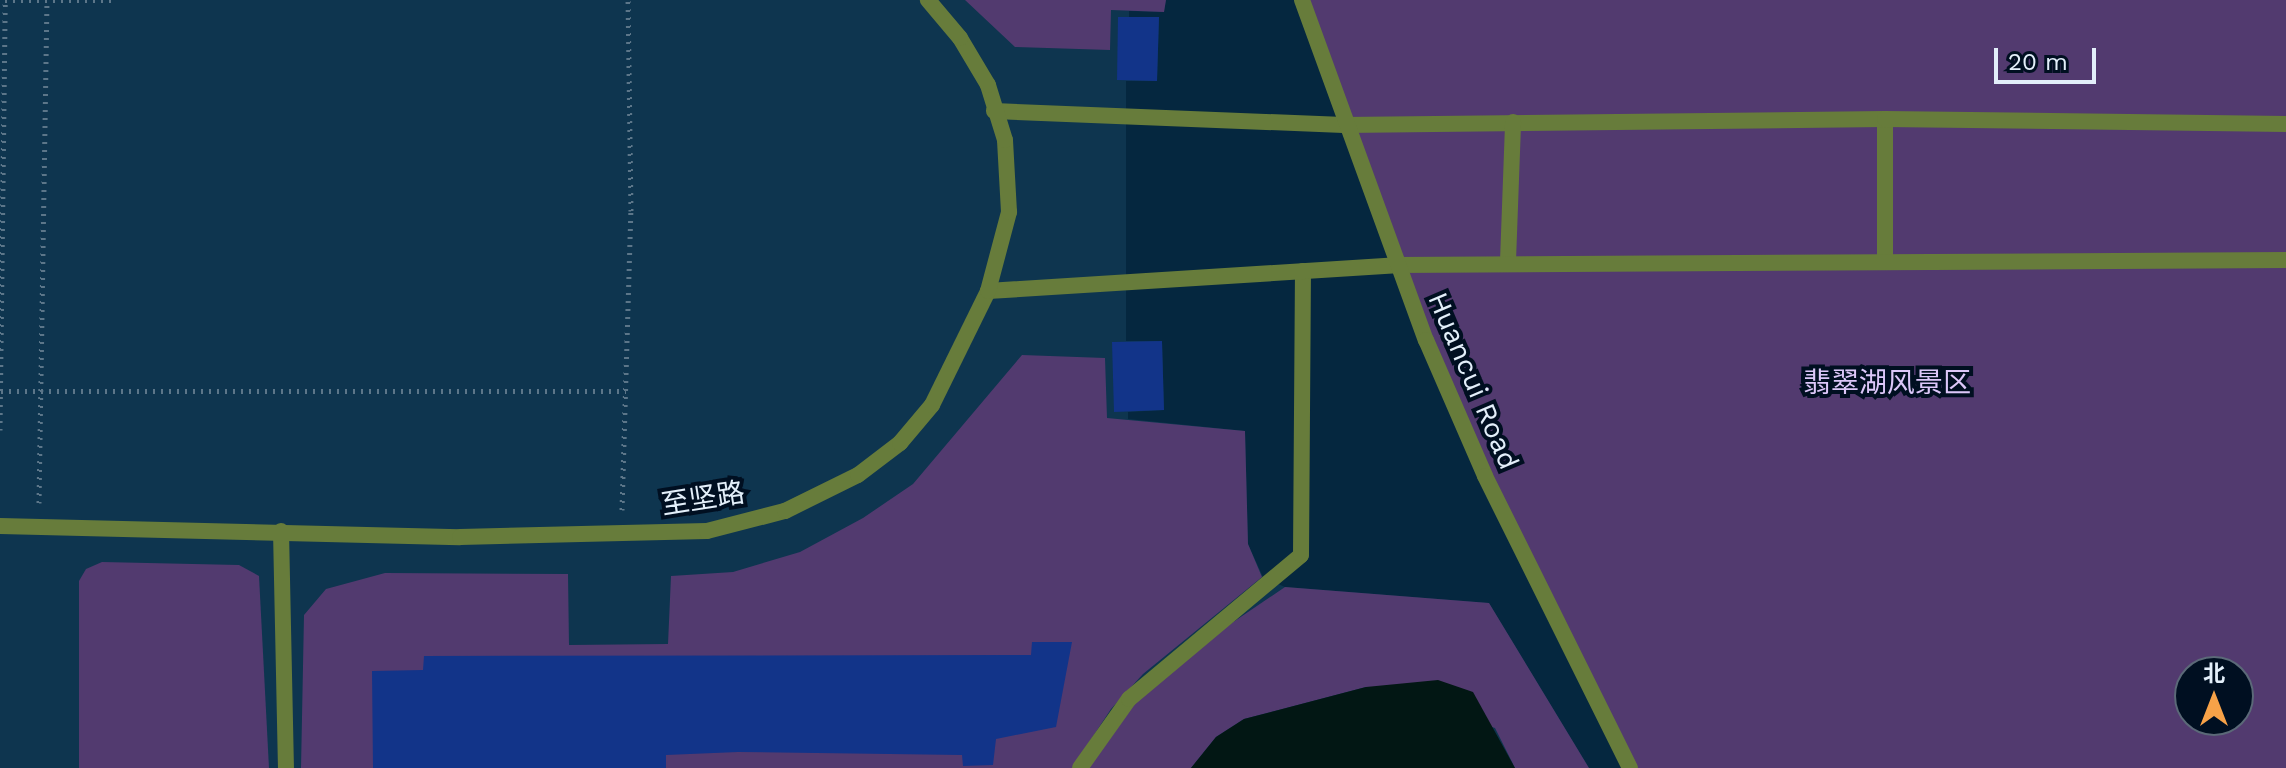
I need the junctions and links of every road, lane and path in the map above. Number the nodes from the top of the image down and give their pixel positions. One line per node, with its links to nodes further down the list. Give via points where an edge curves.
1 (5, 0): 2 (path); 18 (path)
2 (47, 0): 3 (path); 19 (path)
3 (113, 0)
4 (628, 0): 20 (path, via 631,211)
5 (928, 0): 7 (street, 至坚路, via 975,62)
6 (1302, 0): 11 (street, Huancui Road)
7 (994, 111): 11 (street); 17 (street, 至坚路, via 1005,140 1009,212)
8 (1885, 119): 9 (street); 10 (street); 14 (street)
9 (1513, 122): 11 (street); 13 (street)
10 (2286, 124)
11 (1344, 125): 15 (street, Huancui Road)
12 (2286, 260): 14 (street)
13 (1508, 261): 14 (street); 15 (street)
14 (1885, 261)
15 (1396, 265): 16 (street); 28 (street, Huancui Road, via 1485,476)
16 (1303, 271): 17 (street); 27 (street, via 1301,555 1129,699)
17 (988, 291): 25 (street, 至坚路, via 932,405 900,443 858,475 785,511 707,531)
18 (1, 391): 19 (path); 21 (path)
19 (41, 391): 20 (path); 23 (path)
20 (626, 391): 25 (path)
21 (0, 430)
22 (0, 526): 23 (street, 至坚路)
23 (38, 527): 24 (street, 至坚路)
24 (281, 531): 25 (street, 至坚路); 26 (street)
25 (621, 535)
26 (286, 768)
27 (1080, 768)
28 (1630, 768)

